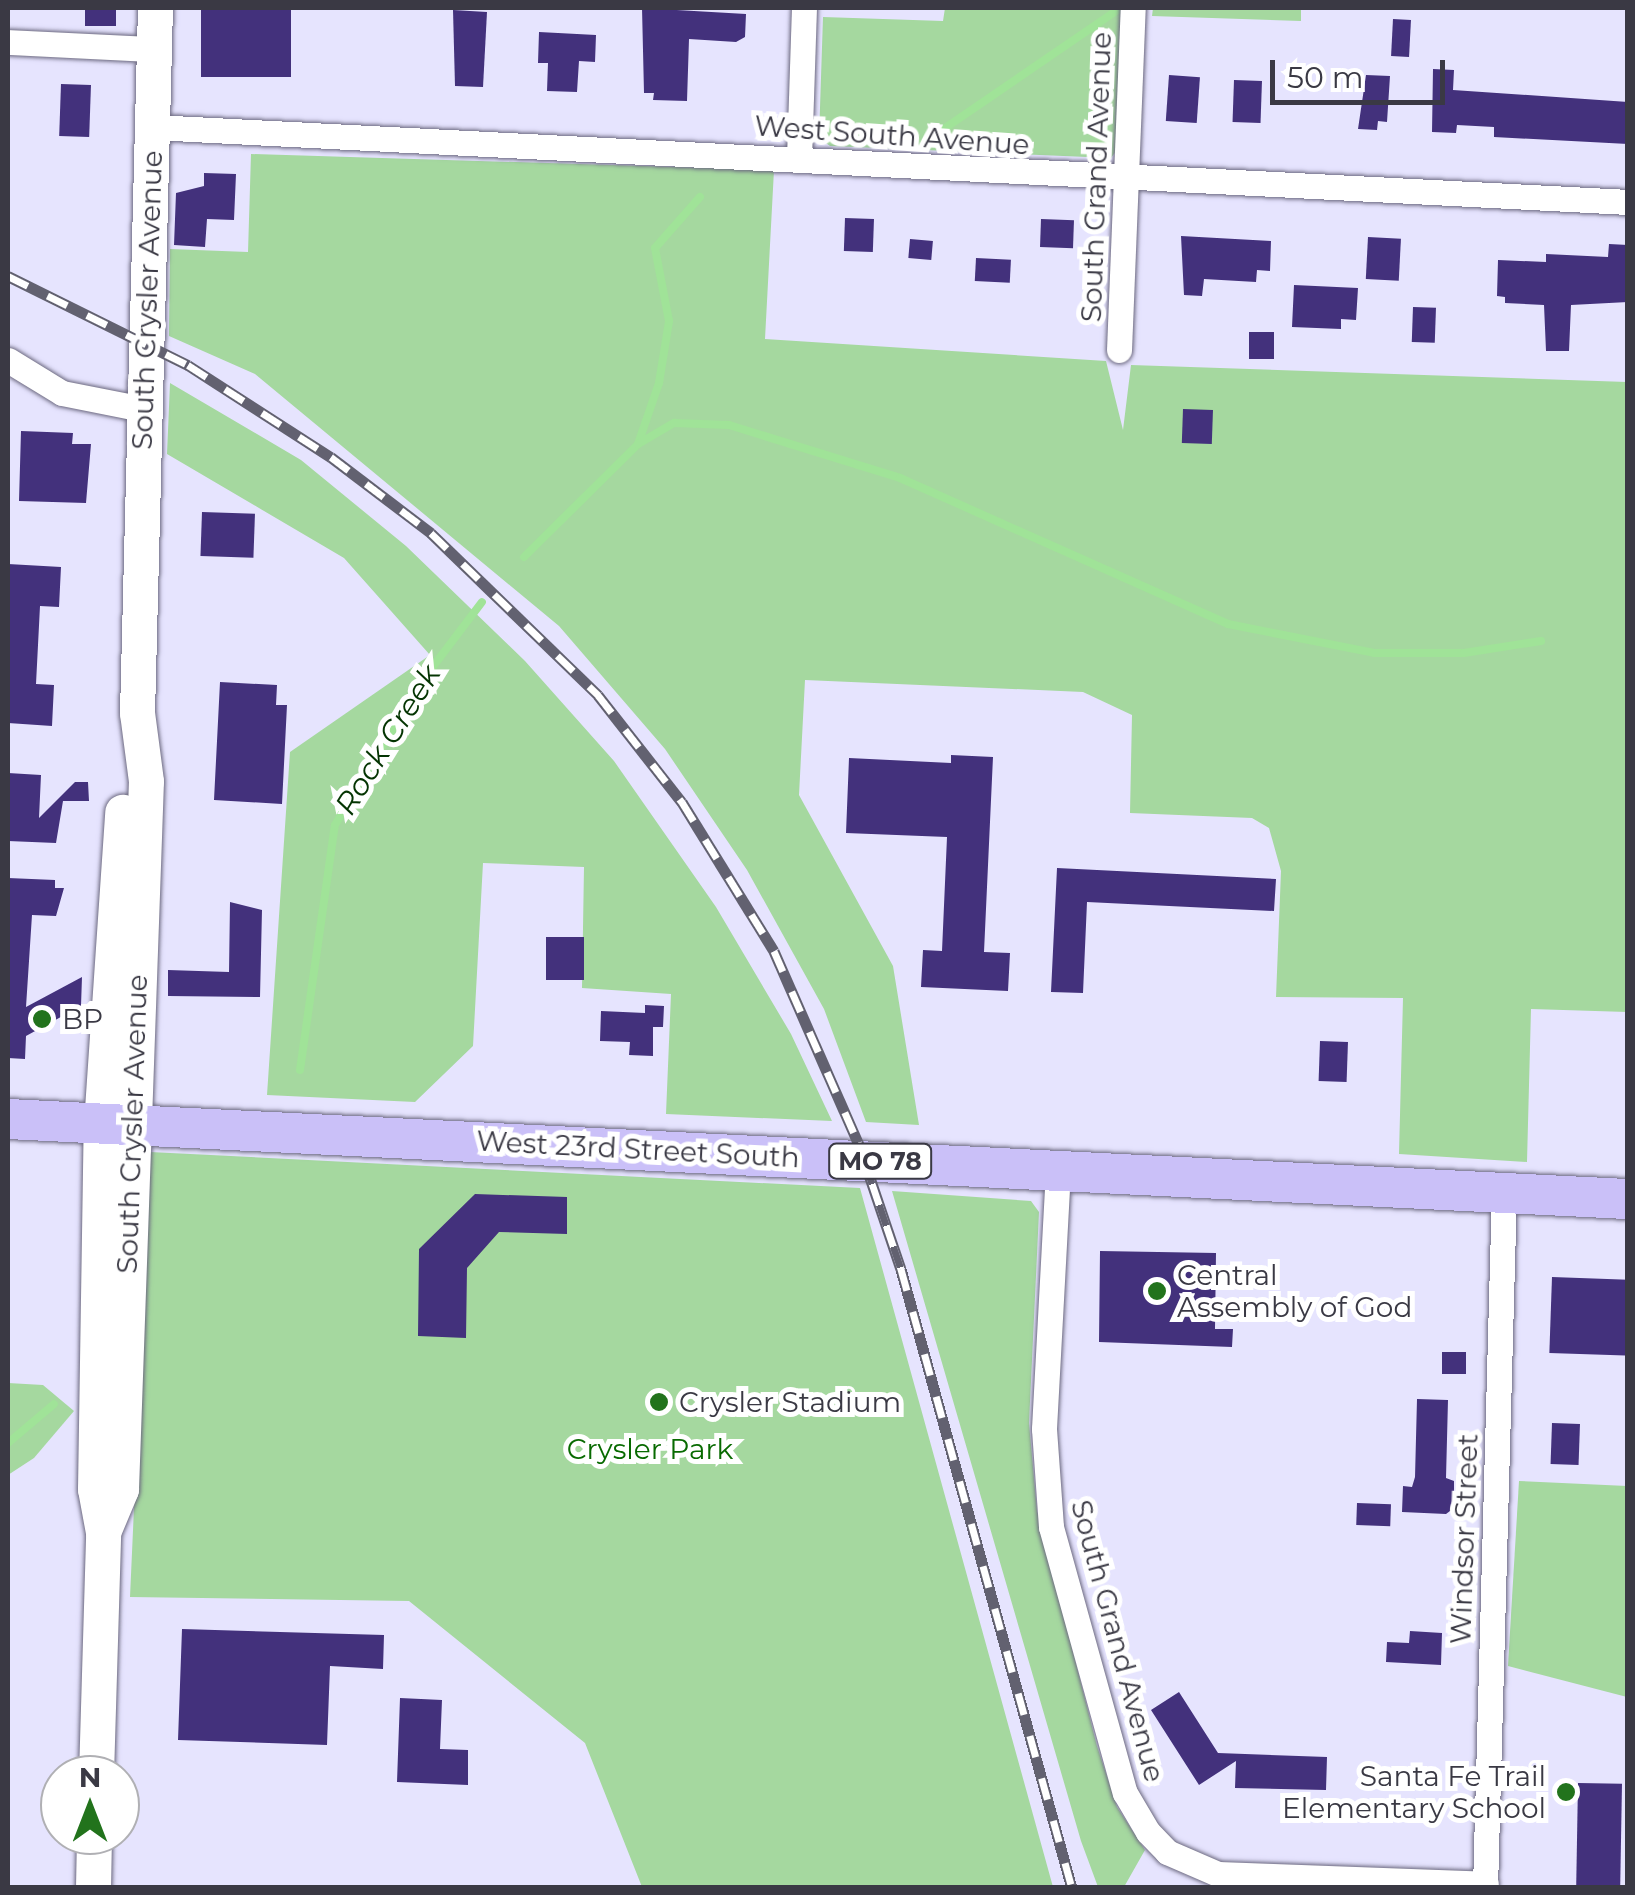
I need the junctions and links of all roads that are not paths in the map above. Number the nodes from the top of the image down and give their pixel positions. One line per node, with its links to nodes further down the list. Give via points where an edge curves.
1 (154, 8): 5 (main road, South Crysler Avenue)
2 (804, 8): 7 (street)
3 (1133, 8): 8 (street, South Grand Avenue)
4 (8, 42): 5 (street)
5 (153, 49): 6 (main road, South Crysler Avenue)
6 (153, 128): 7 (street, West South Avenue); 12 (main road, South Crysler Avenue)
7 (800, 158): 8 (street, West South Avenue)
8 (1125, 180): 9 (street, West South Avenue); 10 (street, South Grand Avenue)
9 (1628, 202)
10 (1119, 350)
11 (8, 360): 12 (street, via 62,394)
12 (143, 409): 14 (main road, South Crysler Avenue, via 137,713 124,781)
13 (8, 1119): 14 (main road, West 23rd Street South / MO 78)
14 (116, 1125): 15 (main road, West 23rd Street South / MO 78); 18 (main road, South Crysler Avenue, via 95,1489 103,1532)
15 (1058, 1170): 16 (main road, West 23rd Street South / MO 78); 20 (street, South Grand Avenue, via 1044,1428 1051,1527 1125,1794 1168,1852 1218,1874)
16 (1504, 1192): 17 (main road, West 23rd Street South / MO 78); 20 (street, Windsor Street)
17 (1628, 1198)
18 (97, 1755)
19 (94, 1855): 21 (main road)
20 (1486, 1886)
21 (93, 1888)

